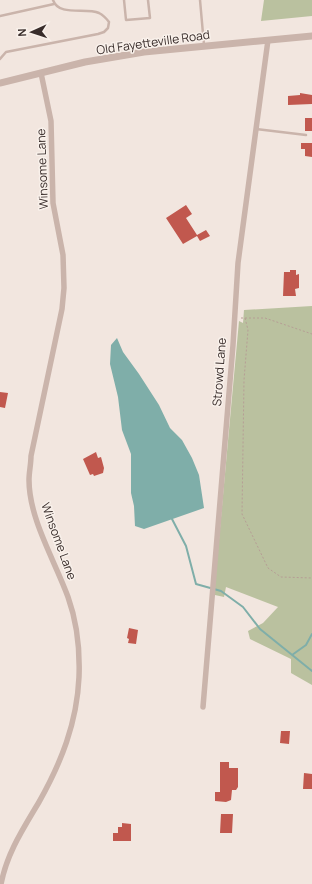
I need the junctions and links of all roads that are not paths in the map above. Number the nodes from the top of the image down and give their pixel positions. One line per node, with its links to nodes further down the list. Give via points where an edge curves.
1 (53, 0): 5 (lane)
2 (124, 0): 3 (lane, via 126,20 150,18)
3 (148, 0)
4 (200, 0): 9 (lane)
5 (54, 4): 6 (lane); 11 (lane, via 61,9 98,12 109,22 108,28 98,34)
6 (0, 16)
7 (312, 36): 8 (street, Old Fayetteville Road)
8 (268, 40): 9 (street, Old Fayetteville Road); 15 (street, Strowd Lane)
9 (204, 46): 13 (street, Old Fayetteville Road, via 144,52)
10 (0, 51): 11 (lane)
11 (6, 52): 12 (lane)
12 (0, 59)
13 (41, 73): 14 (street, Old Fayetteville Road); 18 (street, Winsome Lane, via 51,121 53,203 63,255 64,288 29,481 34,513 68,598 76,626 79,678 74,718 66,747 9,855)
14 (0, 81)
15 (256, 128): 16 (lane); 17 (street, Strowd Lane, via 238,262)
16 (306, 135)
17 (203, 707)
18 (2, 884)

